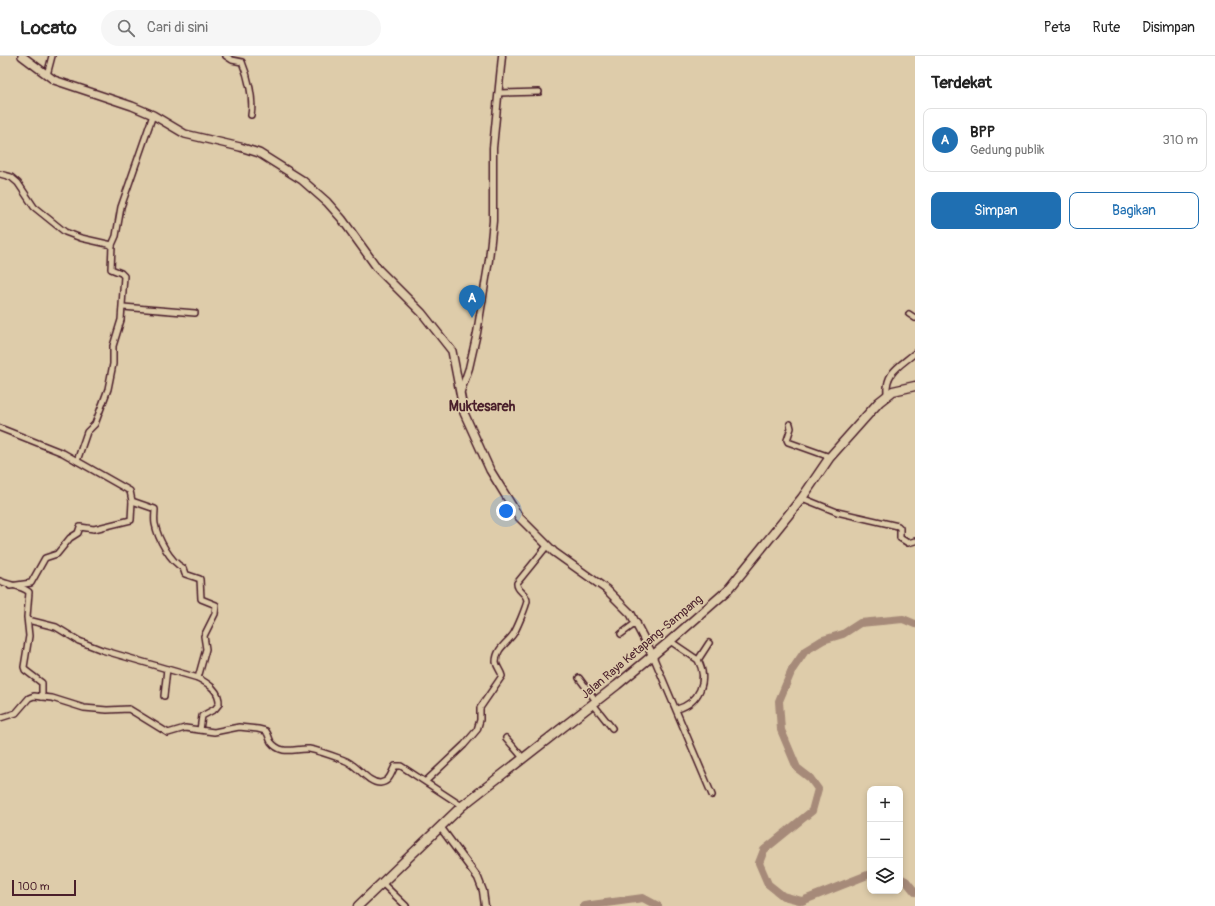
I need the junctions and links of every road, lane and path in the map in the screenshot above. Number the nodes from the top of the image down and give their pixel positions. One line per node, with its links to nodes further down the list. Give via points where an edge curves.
1 (22, 56): 5 (main road)
2 (52, 56): 5 (street)
3 (226, 56): 9 (street, via 242,62 251,94)
4 (502, 56): 7 (street)
5 (47, 75): 8 (main road, via 69,86)
6 (539, 92): 7 (street)
7 (499, 93): 18 (street, via 489,260 469,368)
8 (153, 115): 11 (street, via 120,206 116,236); 18 (main road, via 195,138 259,153 310,186 342,219 378,269 422,313 452,351)
9 (251, 115)
10 (0, 174): 11 (street, via 11,177 18,183 34,207 65,232)
11 (112, 245): 12 (street, via 111,269 124,276)
12 (123, 306): 13 (street); 23 (street, via 113,346 113,364 108,389 95,424 87,432)
13 (195, 313)
14 (909, 314): 15 (street)
15 (915, 318)
16 (915, 353): 19 (street, via 889,375)
17 (915, 386): 19 (main road, Jalan Raya Ketapang-Sampang, via 899,388)
18 (461, 390): 27 (main road, via 464,413 490,470 519,517)
19 (887, 394): 22 (main road, Jalan Raya Ketapang-Sampang)
20 (790, 424): 22 (street, via 788,442)
21 (0, 428): 23 (street, via 59,451)
22 (830, 457): 24 (main road, Jalan Raya Ketapang-Sampang)
23 (77, 461): 25 (street, via 130,490)
24 (802, 498): 26 (street, via 837,512 898,526 900,538 908,543); 33 (main road, Jalan Raya Ketapang-Sampang, via 728,590)
25 (132, 501): 29 (street, via 131,520 94,529 80,527 78,533 70,538 57,554 45,558 31,583); 38 (street, via 155,508 155,525 170,558 183,568 185,573 200,579 201,599 216,605 215,614 204,636 206,649)
26 (915, 541)
27 (547, 546): 31 (main road, via 611,594); 49 (street, via 517,583 526,596 527,603 515,632 498,655 497,666 502,676 480,708 477,730)
28 (0, 581): 29 (street)
29 (10, 586): 30 (street, via 29,592)
30 (28, 620): 37 (street, via 56,628 102,650); 41 (street, via 30,636 24,669 42,683)
31 (637, 622): 32 (street); 35 (main road)
32 (621, 634)
33 (670, 641): 35 (main road, Jalan Raya Ketapang-Sampang); 36 (street)
34 (709, 643): 36 (street)
35 (653, 656): 42 (main road, Jalan Raya Ketapang-Sampang); 43 (street)
36 (698, 660): 43 (street, via 702,678 700,691 695,700)
37 (167, 669): 38 (street); 40 (street)
38 (198, 678): 46 (street, via 212,688 219,702 215,709 202,716)
39 (579, 678): 42 (street)
40 (164, 696)
41 (42, 697): 44 (street, via 30,697 16,713); 46 (street, via 84,708 129,709 168,733 186,728)
42 (594, 703): 45 (street); 48 (main road, Jalan Raya Ketapang-Sampang)
43 (677, 709): 50 (street)
44 (0, 718)
45 (612, 728)
46 (200, 730): 49 (street, via 219,732 239,727 261,729 266,731 271,742 281,750 310,750 343,760 357,767 375,782 387,780 398,765)
47 (506, 738): 48 (street)
48 (523, 758): 51 (main road, Jalan Raya Ketapang-Sampang)
49 (426, 781): 51 (street)
50 (712, 795)
51 (462, 806): 52 (main road, Jalan Raya Ketapang-Sampang)
52 (440, 828): 53 (main road, Jalan Raya Ketapang-Sampang); 54 (street, via 480,882)
53 (382, 883): 55 (main road, Jalan Raya Ketapang-Sampang); 56 (street)
54 (485, 905)
55 (358, 906)
56 (406, 906)

